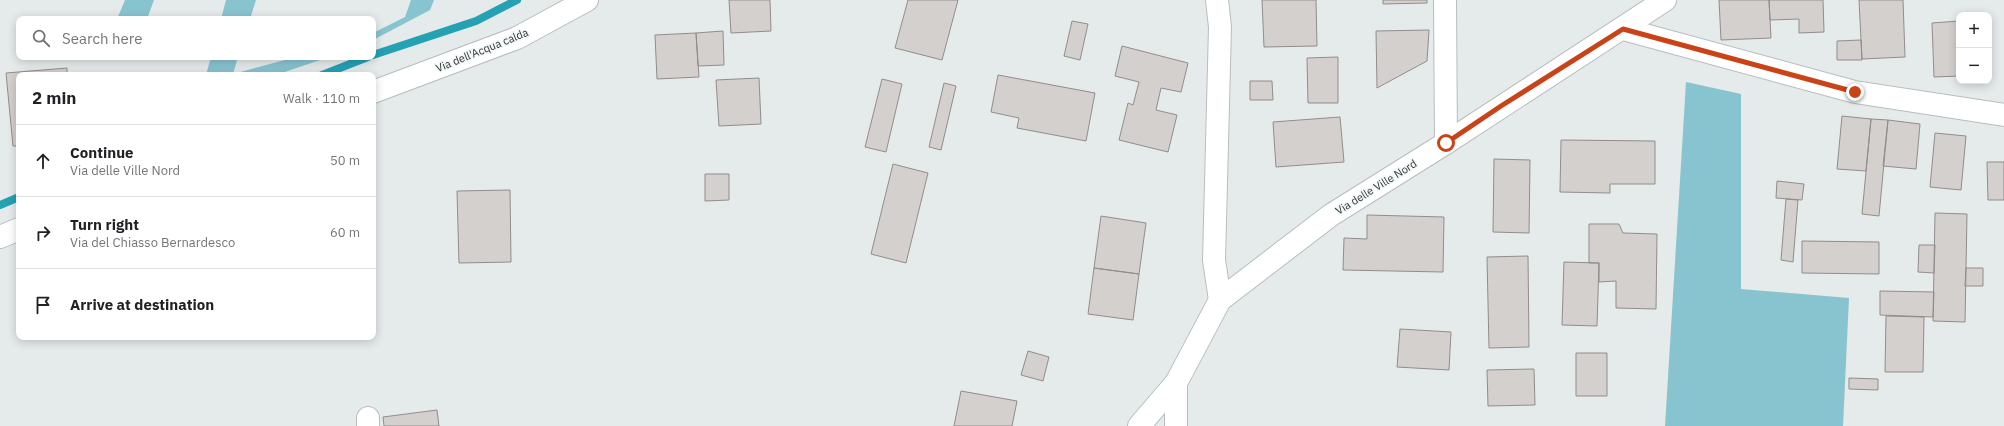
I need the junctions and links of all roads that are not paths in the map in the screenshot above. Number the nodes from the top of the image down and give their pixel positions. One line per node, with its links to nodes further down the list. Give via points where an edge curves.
1 (587, 0): 6 (street, Via dell'Acqua calda, via 517,38)
2 (1217, 0): 11 (street, via 1220,27 1214,260)
3 (1445, 0): 8 (street)
4 (1665, 0): 5 (street, Via delle Ville Nord)
5 (1623, 29): 7 (street, via 1855,92); 8 (street, Via delle Ville Nord)
6 (376, 91)
7 (2004, 115)
8 (1446, 143): 11 (street, Via delle Ville Nord, via 1331,215)
9 (16, 230): 10 (street)
10 (0, 237)
11 (1220, 300): 12 (street, Via delle Ville Nord)
12 (1176, 383): 13 (street, Via delle Ville Nord); 14 (street)
13 (1139, 426)
14 (1176, 426)

